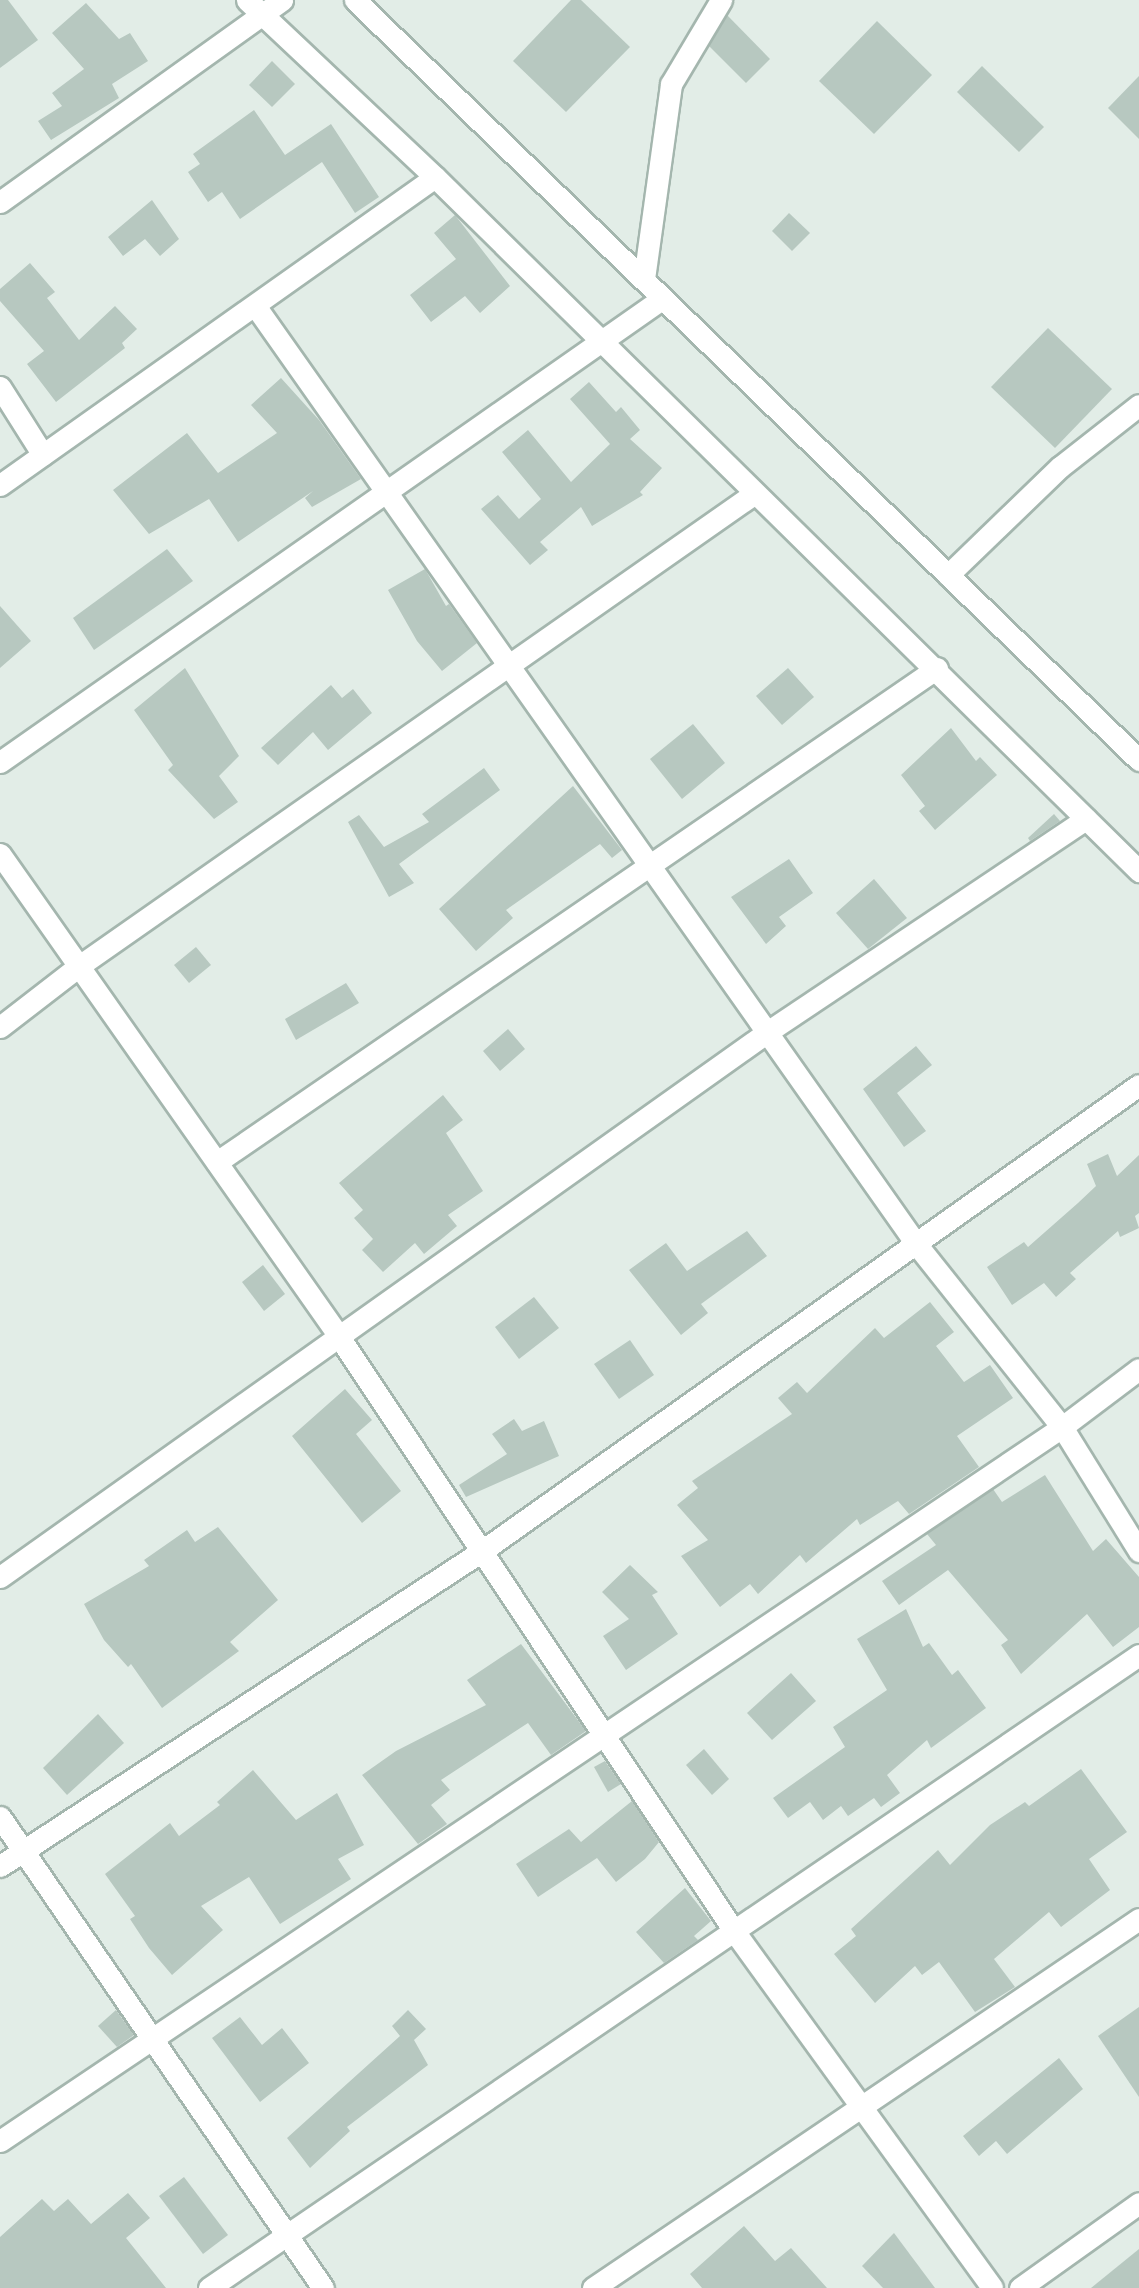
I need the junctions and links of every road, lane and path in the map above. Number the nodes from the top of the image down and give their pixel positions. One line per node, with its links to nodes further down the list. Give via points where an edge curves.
1 (282, 0): 4 (street)
2 (355, 0): 7 (street)
3 (721, 0): 7 (street, via 671,84)
4 (254, 8): 5 (street); 6 (street)
5 (435, 177): 9 (street); 10 (street)
6 (0, 202)
7 (644, 279): 8 (street)
8 (663, 298): 10 (street); 17 (street)
9 (256, 307): 13 (street); 15 (street)
10 (605, 343): 15 (street); 16 (street)
11 (0, 387): 13 (street)
12 (1139, 405): 17 (street, via 1060,467)
13 (43, 455): 14 (street)
14 (0, 485)
15 (387, 493): 18 (street); 21 (street)
16 (755, 493): 18 (street); 19 (street)
17 (948, 575): 20 (street)
18 (510, 666): 24 (street); 26 (street)
19 (937, 668): 22 (street); 24 (street)
20 (1139, 760)
21 (0, 762)
22 (1086, 818): 25 (street); 28 (street)
23 (0, 853): 26 (street)
24 (648, 863): 28 (street); 30 (street)
25 (1139, 871)
26 (79, 966): 27 (street); 30 (street)
27 (0, 1027)
28 (766, 1034): 31 (street); 32 (street)
29 (1139, 1085): 31 (street)
30 (217, 1163): 32 (street)
31 (917, 1245): 34 (street); 35 (street)
32 (338, 1335): 35 (street); 37 (street)
33 (1139, 1369): 34 (street)
34 (1062, 1427): 36 (street); 39 (street)
35 (482, 1551): 39 (street); 41 (street)
36 (1139, 1551)
37 (0, 1577)
38 (1139, 1655): 44 (street)
39 (605, 1736): 44 (street); 45 (street)
40 (0, 1817): 41 (street)
41 (23, 1850): 42 (street); 45 (street)
42 (0, 1866)
43 (1139, 1919): 46 (street)
44 (734, 1931): 46 (street); 49 (street)
45 (152, 2036): 47 (street); 49 (street)
46 (860, 2110): 52 (street); 53 (street)
47 (0, 2141)
48 (1139, 2203): 54 (street)
49 (286, 2237): 50 (street); 51 (street)
50 (209, 2288)
51 (323, 2288)
52 (593, 2288)
53 (992, 2288)
54 (1020, 2288)

